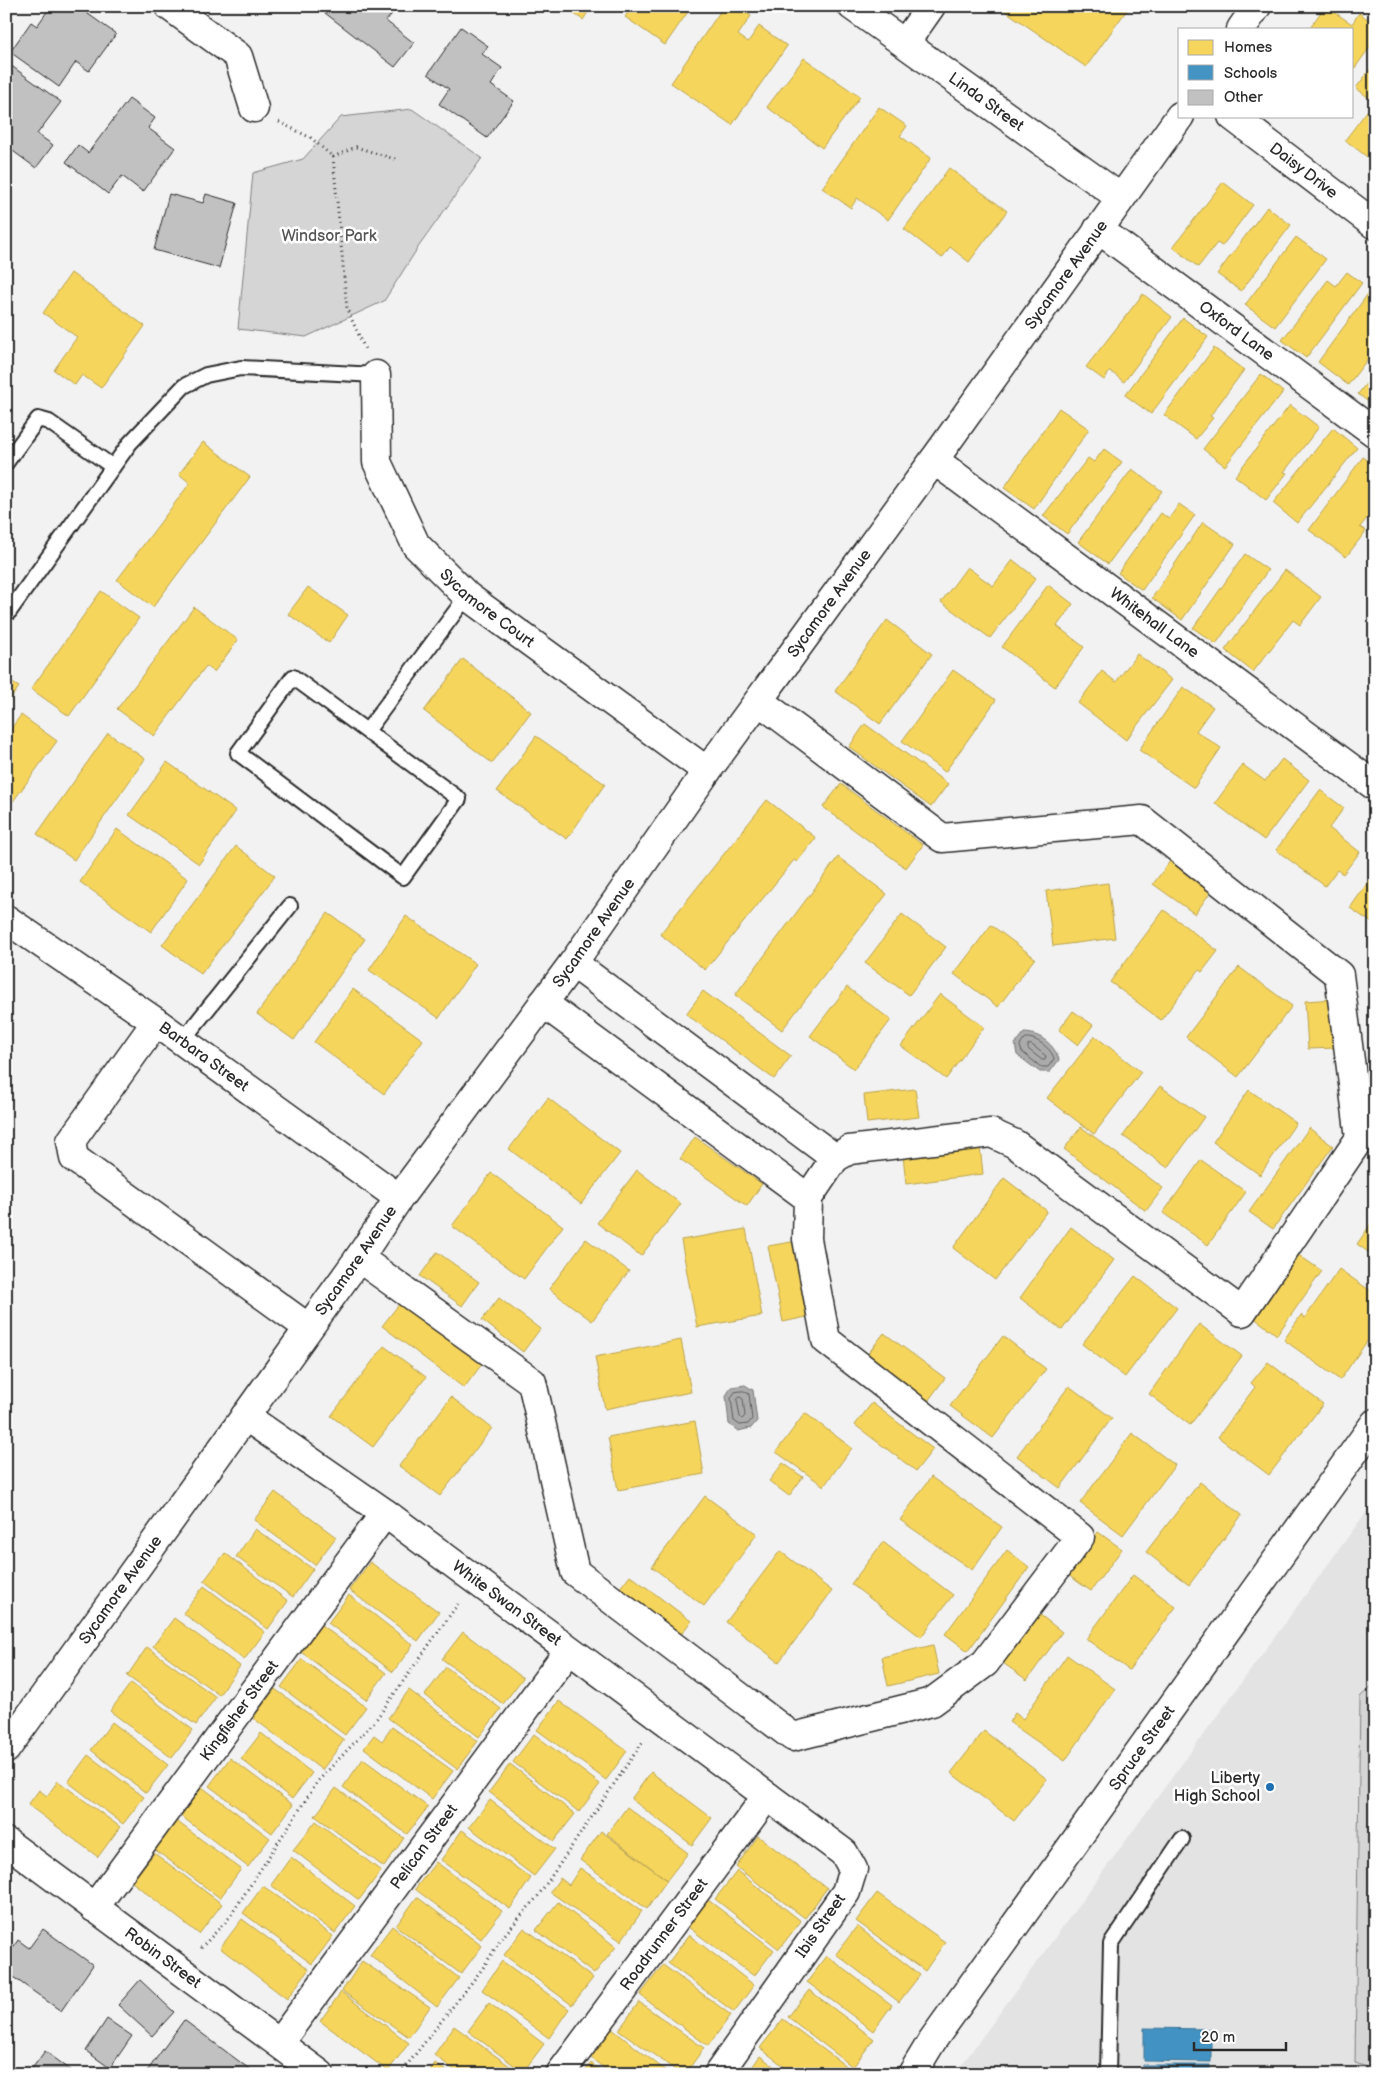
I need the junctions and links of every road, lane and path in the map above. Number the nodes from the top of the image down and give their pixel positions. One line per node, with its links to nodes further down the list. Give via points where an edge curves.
1 (169, 6): 7 (street, via 238,56)
2 (852, 6): 6 (street, Linda Street)
3 (931, 6): 6 (street)
4 (1257, 6): 5 (street)
5 (1242, 28)
6 (905, 43): 12 (street, Linda Street)
7 (254, 108): 10 (path, via 311,138)
8 (1179, 118): 12 (street, Sycamore Avenue)
9 (1235, 118): 13 (street, Daisy Drive)
10 (333, 157): 11 (path, via 356,147); 15 (path, via 347,309)
11 (398, 160)
12 (1121, 198): 14 (street, Sycamore Avenue)
13 (1375, 225)
14 (1098, 229): 16 (street, Oxford Lane); 17 (street, Sycamore Avenue)
15 (376, 375): 19 (lane, via 241,368 206,375 184,386 130,443); 20 (street, Sycamore Court, via 377,462 416,545)
16 (1375, 433)
17 (934, 460): 22 (street, Sycamore Avenue); 25 (street, Whitehall Lane)
18 (6, 462): 19 (lane, via 38,419 49,422)
19 (114, 467): 21 (lane, via 9,612)
20 (467, 596): 23 (lane); 24 (street, Sycamore Court)
21 (6, 610)
22 (759, 701): 24 (street, Sycamore Avenue); 32 (street, via 942,838 1142,820 1339,975 1360,1138 1242,1312 1015,1144 992,1133 849,1150)
23 (367, 731): 23 (lane, via 459,799 403,877 238,753 293,677)
24 (708, 771): 28 (street, Sycamore Avenue)
25 (1375, 786)
26 (290, 906): 31 (lane)
27 (6, 919): 30 (street, Barbara Street)
28 (573, 963): 29 (street, Sycamore Avenue); 32 (street)
29 (543, 1003): 33 (street, Sycamore Avenue); 34 (street)
30 (156, 1022): 31 (street, Barbara Street); 36 (street, via 71,1141 74,1158)
31 (182, 1041): 33 (street, Barbara Street)
32 (835, 1158): 34 (street)
33 (399, 1198): 35 (street, Sycamore Avenue)
34 (808, 1198): 35 (street, via 807,1239 826,1340 1080,1537 985,1663 932,1702 793,1738 575,1572 532,1382)
35 (358, 1258): 36 (street, Sycamore Avenue)
36 (307, 1327): 37 (street, Sycamore Avenue)
37 (245, 1416): 39 (street, White Swan Street); 43 (street, Sycamore Avenue)
38 (1375, 1423): 54 (street, Spruce Street, via 932,2041)
39 (385, 1513): 40 (street, White Swan Street); 47 (street, Kingfisher Street)
40 (475, 1580): 41 (street, White Swan Street); 48 (path, via 374,1721 318,1782 229,1918)
41 (569, 1650): 42 (street, White Swan Street); 49 (street, Pelican Street)
42 (660, 1717): 44 (street, White Swan Street); 51 (path, via 538,1896 501,1938 483,1968)
43 (7, 1743)
44 (767, 1796): 52 (street, Roadrunner Street); 53 (street, Ibis Street, via 844,1853 852,1869 846,1892)
45 (1182, 1839): 55 (lane, via 1111,1944)
46 (6, 1842): 47 (street, Robin Street)
47 (94, 1908): 48 (street, Robin Street)
48 (182, 1972): 49 (street, Robin Street)
49 (279, 2043): 50 (street, Robin Street)
50 (320, 2074)
51 (400, 2074)
52 (560, 2074)
53 (718, 2074)
54 (912, 2074)
55 (1108, 2074)

